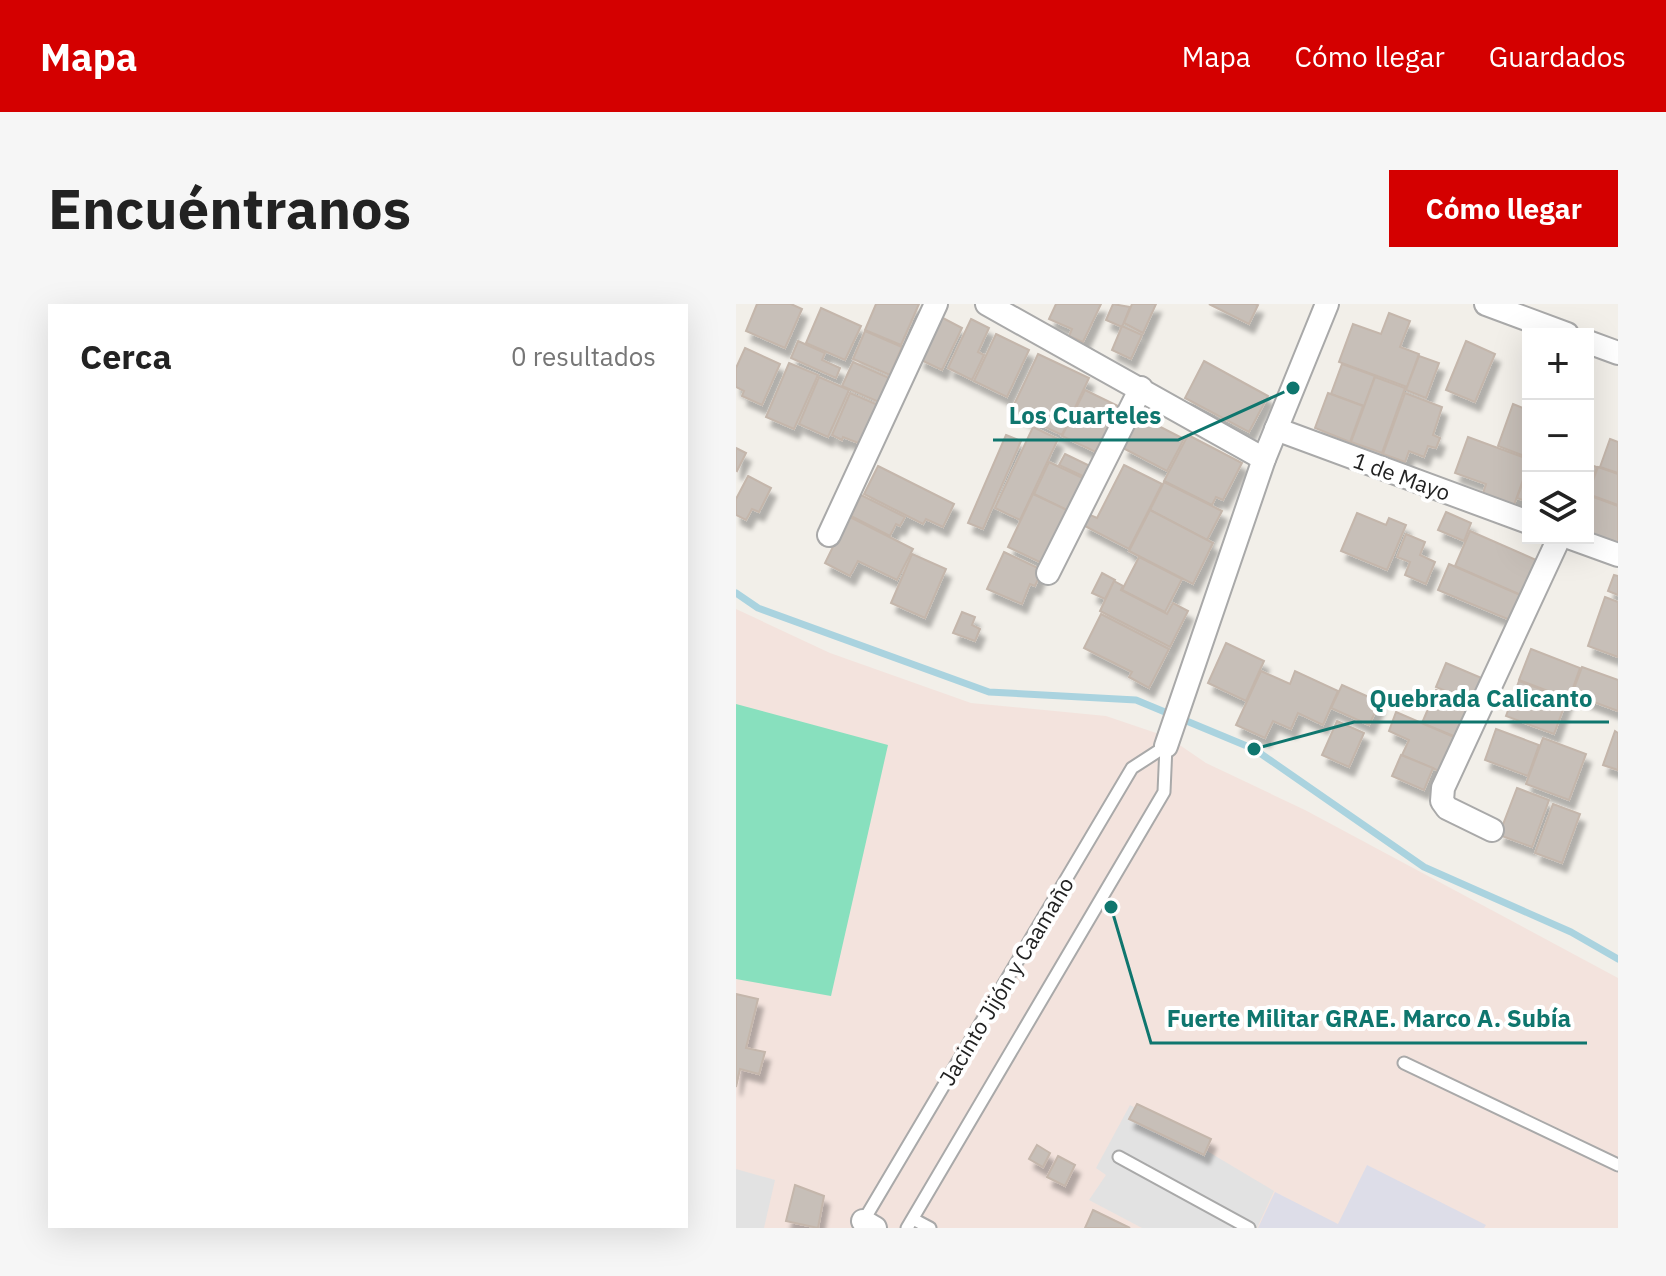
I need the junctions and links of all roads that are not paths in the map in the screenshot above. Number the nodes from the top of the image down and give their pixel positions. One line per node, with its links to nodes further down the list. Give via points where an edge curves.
1 (936, 304): 12 (street)
2 (987, 304): 8 (street)
3 (1327, 304): 9 (street, Jacinto Jijón y Caamaño)
4 (1486, 304): 5 (street)
5 (1551, 328)
6 (1594, 344): 7 (street)
7 (1618, 353)
8 (1141, 388): 10 (street); 16 (street)
9 (1276, 429): 10 (street, Jacinto Jijón y Caamaño); 11 (street, 1 de Mayo)
10 (1264, 459): 17 (street, Jacinto Jijón y Caamaño)
11 (1522, 520)
12 (829, 535)
13 (1556, 544): 18 (street, via 1443,788 1447,808)
14 (1588, 544): 15 (street)
15 (1618, 555)
16 (1048, 573)
17 (1166, 746): 22 (lane, Jacinto Jijón y Caamaño, via 1164,792); 23 (lane, Jacinto Jijón y Caamaño, via 1132,768)
18 (1492, 830)
19 (1404, 1063): 21 (lane)
20 (1119, 1157): 25 (lane)
21 (1618, 1165)
22 (910, 1223): 24 (lane)
23 (865, 1226)
24 (930, 1228)
25 (1249, 1228)

